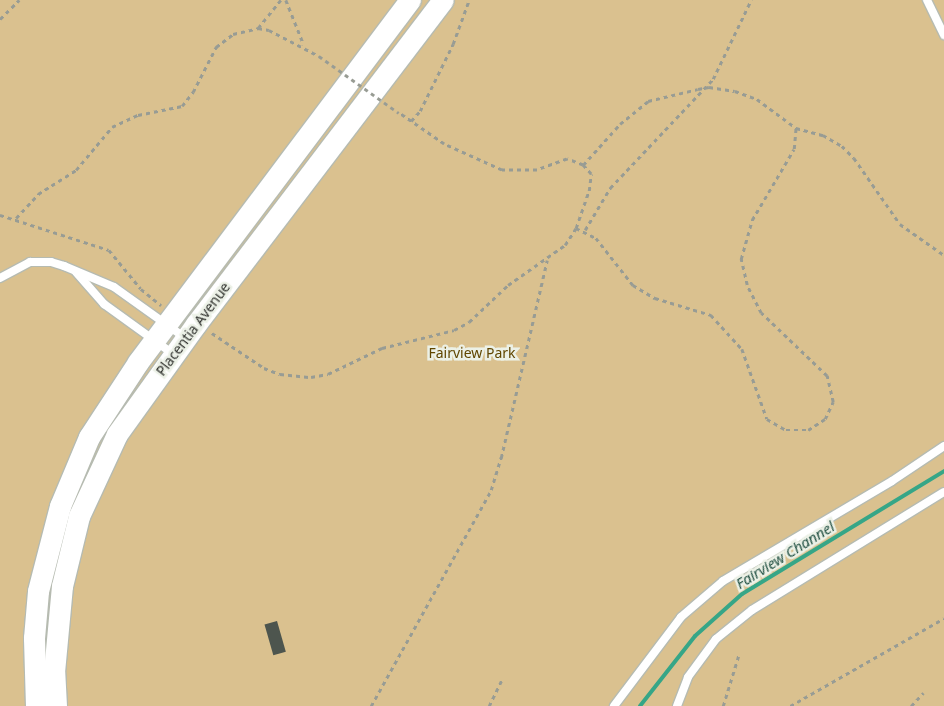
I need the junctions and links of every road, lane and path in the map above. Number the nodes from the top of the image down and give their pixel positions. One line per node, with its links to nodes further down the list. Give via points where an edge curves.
1 (19, 0): 9 (path)
2 (281, 0): 10 (path)
3 (286, 0): 12 (path)
4 (410, 0): 24 (main road, Placentia Avenue)
5 (443, 0): 26 (main road, Placentia Avenue)
6 (469, 0): 13 (path, via 453,44 420,111)
7 (751, 0): 19 (path, via 712,79 610,188)
8 (927, 0): 11 (lane)
9 (0, 19)
10 (258, 28): 12 (path, via 284,35); 17 (path, via 233,34 216,47 193,92 182,106 138,115 112,127 76,170 38,194)
11 (944, 35)
12 (304, 46): 13 (path, bridge)
13 (411, 122): 15 (path, via 466,156 502,170 537,170 567,159)
14 (796, 128): 15 (path, bridge, via 757,99 709,87 648,101 620,124); 19 (path, via 794,149 752,220 741,260 747,285 761,313 827,376 833,402 825,420 808,430 786,430 767,419 742,350 712,315 655,298 633,285 596,238); 20 (path, via 822,135 842,146 900,224)
15 (584, 165): 18 (path, via 591,179)
16 (0, 215): 17 (path)
17 (16, 218): 24 (path, via 109,250 140,289)
18 (576, 228): 19 (path); 21 (path, via 565,245)
19 (585, 230)
20 (944, 255)
21 (548, 260): 25 (path, via 508,285 482,312 454,330 402,341 328,374 311,377 280,374 264,368); 35 (path, via 491,490)
22 (75, 270): 23 (lane, via 51,262 30,262); 24 (lane, via 114,286); 24 (lane, via 104,304)
23 (0, 278)
24 (160, 323): 26 (lane); 26 (lane); 33 (main road, Placentia Avenue, via 88,437 60,506 38,591 34,638)
25 (209, 331)
26 (179, 347): 34 (main road, Placentia Avenue, via 117,434 79,516 62,586 54,672)
27 (944, 446): 37 (lane, via 892,481 723,581 682,617)
28 (944, 492): 38 (lane, via 752,610 716,639 688,677)
29 (944, 618): 40 (path)
30 (738, 654): 39 (path)
31 (501, 681): 36 (path)
32 (923, 693): 41 (path)
33 (36, 706)
34 (56, 706)
35 (371, 706)
36 (489, 706)
37 (614, 706)
38 (677, 706)
39 (724, 706)
40 (790, 706)
41 (911, 706)

